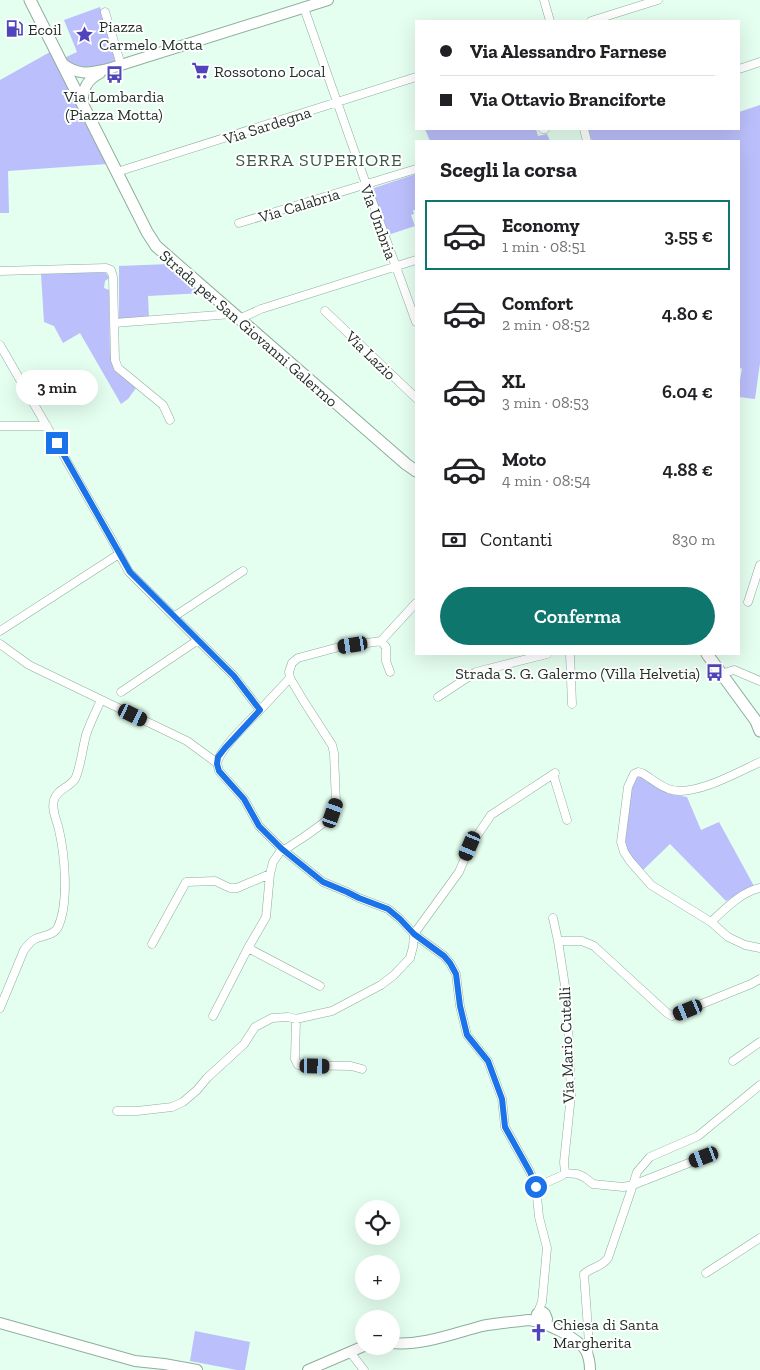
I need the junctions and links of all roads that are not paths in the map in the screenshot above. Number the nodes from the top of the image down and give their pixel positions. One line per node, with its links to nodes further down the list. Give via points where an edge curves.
1 (30, 0): 10 (main road, Strada per San Giovanni Galermo)
2 (328, 0): 5 (street)
3 (544, 0): 7 (street)
4 (658, 0): 8 (street)
5 (304, 8): 11 (street); 16 (street, Via Umbria)
6 (104, 12): 11 (street)
7 (550, 20)
8 (594, 20)
9 (760, 62): 12 (street)
10 (63, 64): 13 (street); 15 (main road, Strada per San Giovanni Galermo)
11 (121, 65): 13 (street)
12 (740, 69)
13 (88, 76): 15 (street, via 82,82); 17 (street)
14 (415, 77): 16 (street, Via Sardegna)
15 (72, 82): 17 (main road, Strada per San Giovanni Galermo)
16 (337, 102): 19 (street, Via Sardegna); 20 (street, Via Umbria)
17 (83, 104): 19 (main road, Strada per San Giovanni Galermo)
18 (415, 169): 20 (street, Via Calabria)
19 (117, 172): 26 (main road, Strada per San Giovanni Galermo, via 156,246)
20 (366, 184): 21 (street, Via Calabria); 23 (street, Via Umbria)
21 (240, 224)
22 (415, 260): 23 (street)
23 (395, 267): 26 (street); 27 (street, Via Umbria)
24 (0, 271): 28 (street, via 111,270)
25 (325, 311): 30 (street, Via Lazio)
26 (236, 316): 28 (street); 34 (main road, Strada per San Giovanni Galermo)
27 (415, 319)
28 (114, 323): 31 (street, via 118,368 163,405)
29 (0, 344): 33 (street)
30 (415, 397)
31 (170, 420)
32 (0, 426): 33 (street)
33 (47, 426): 35 (street)
34 (415, 470)
35 (119, 554): 40 (street, via 130,572); 41 (street)
36 (760, 565): 38 (street)
37 (243, 571): 40 (street)
38 (748, 602)
39 (415, 604): 43 (street)
40 (175, 616): 42 (street)
41 (0, 631)
42 (198, 640): 52 (street); 56 (street, via 234,676)
43 (381, 641): 48 (street, via 386,647); 50 (street, via 339,647 298,658 292,663)
44 (0, 644): 54 (street, via 29,665)
45 (543, 655): 53 (street, via 476,672)
46 (570, 655): 55 (street)
47 (708, 655): 49 (main road)
48 (390, 672)
49 (721, 674): 51 (street, via 734,670); 57 (main road)
50 (290, 678): 56 (street); 61 (street, via 332,745 336,803 329,819)
51 (760, 681)
52 (121, 692)
53 (438, 697)
54 (101, 700): 59 (street, via 187,741); 73 (street, via 87,734 76,778 56,795 53,802 65,880 57,929 28,944)
55 (572, 704)
56 (260, 710): 59 (street, via 225,748)
57 (759, 726)
58 (760, 762): 65 (street, via 703,787 682,792 670,790 638,772 628,787 621,842 630,862 651,885)
59 (217, 764): 61 (street, via 219,771 244,799 259,826)
60 (567, 820): 66 (street, via 554,774 491,815 470,846 459,872)
61 (283, 849): 62 (street, via 273,862); 66 (street, via 323,882 388,909)
62 (270, 874): 68 (street, via 238,888 215,881 186,882); 69 (street, via 266,917)
63 (760, 888): 65 (street, via 736,900)
64 (553, 918): 67 (street, Via Mario Cutelli)
65 (711, 922): 70 (street, via 728,937)
66 (414, 934): 75 (street, via 410,958 394,976 332,1011); 84 (street, via 444,956 456,974 467,1035 488,1061 502,1099 505,1127)
67 (558, 941): 71 (street, via 582,941 594,946 672,1016); 82 (street, Via Mario Cutelli, via 569,1041)
68 (152, 944)
69 (248, 948): 72 (street); 74 (street)
70 (760, 948)
71 (760, 979)
72 (320, 986)
73 (0, 1008)
74 (212, 1016)
75 (296, 1019): 78 (street, via 295,1059 298,1065); 80 (street, via 272,1018 255,1027 244,1044 183,1102 172,1107)
76 (760, 1042): 77 (street)
77 (733, 1061)
78 (362, 1069)
79 (760, 1085): 83 (street, via 698,1136 650,1157 637,1172)
80 (117, 1111)
81 (704, 1157): 83 (street)
82 (565, 1173): 83 (street, via 584,1176 593,1184); 84 (street)
83 (633, 1185): 89 (street, via 608,1258 584,1274)
84 (536, 1187): 87 (street, via 547,1248)
85 (760, 1238): 86 (street)
86 (706, 1274)
87 (542, 1319): 90 (street); 91 (street, via 495,1324)
88 (0, 1323): 95 (street, via 135,1361)
89 (589, 1337): 90 (street); 94 (street)
90 (578, 1343): 94 (street)
91 (400, 1344)
92 (355, 1350): 93 (street)
93 (350, 1352): 96 (street); 97 (street)
94 (588, 1356): 98 (street)
95 (197, 1370)
96 (308, 1370)
97 (364, 1370)
98 (590, 1370)

